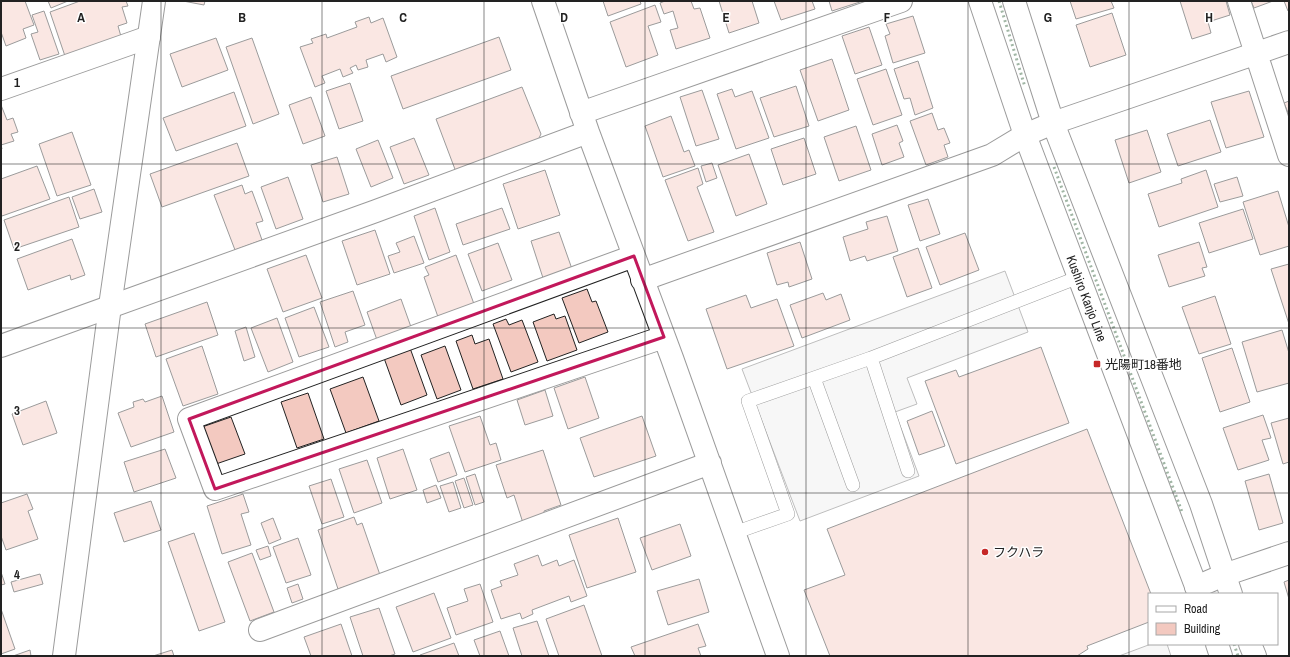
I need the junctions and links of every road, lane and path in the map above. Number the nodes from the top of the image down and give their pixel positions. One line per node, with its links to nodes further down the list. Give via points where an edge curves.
1 (154, 1): 7 (street)
2 (543, 1): 11 (street)
3 (901, 1): 11 (street)
4 (980, 1): 13 (street, Kushiro Kanjo Line)
5 (1014, 1): 12 (street)
6 (1239, 1): 9 (street)
7 (149, 37): 10 (street); 18 (street)
8 (1289, 42): 9 (street)
9 (1256, 53): 12 (street); 14 (street)
10 (1, 89)
11 (585, 122): 15 (street); 18 (street, via 376,212)
12 (1053, 123): 13 (street); 28 (street, via 1200,504)
13 (1025, 135): 16 (street, Kushiro Kanjo Line); 17 (street, via 992,155)
14 (1289, 155)
15 (634, 256): 17 (street); 19 (street, via 189,419 215,490)
16 (1079, 277): 21 (lane); 29 (street, Kushiro Kanjo Line)
17 (642, 280): 19 (street)
18 (110, 306): 20 (street); 34 (street)
19 (664, 337): 23 (street)
20 (1, 346)
21 (871, 358): 22 (lane); 24 (lane)
22 (814, 378): 25 (lane); 26 (lane, via 748,401 788,514)
23 (710, 463): 26 (street); 30 (street)
24 (908, 471)
25 (853, 485)
26 (734, 533): 33 (street)
27 (1289, 553): 28 (street)
28 (1228, 585): 29 (street)
29 (1198, 591)
30 (260, 630)
31 (1217, 645): 35 (street)
32 (1250, 645): 36 (street)
33 (772, 654)
34 (64, 656)
35 (1221, 656)
36 (1255, 656)

